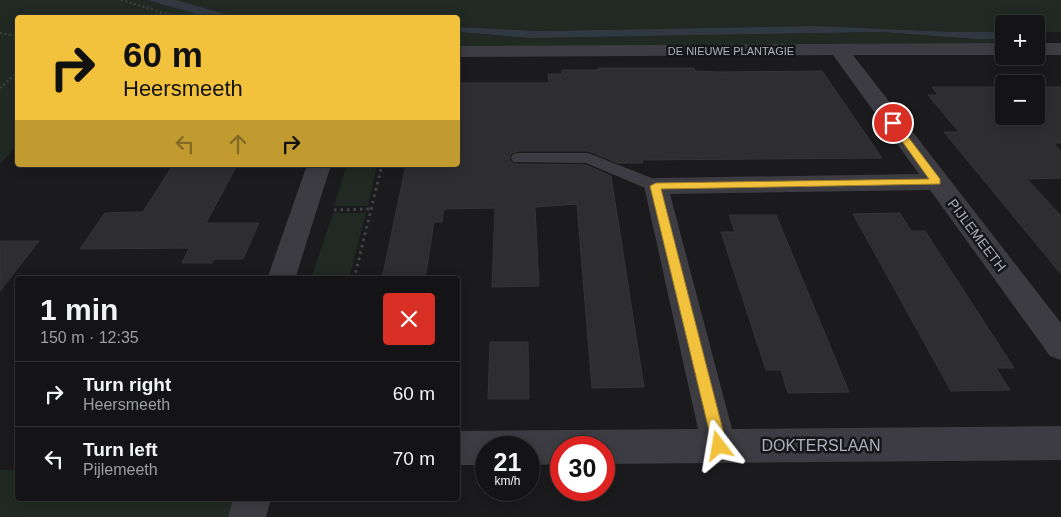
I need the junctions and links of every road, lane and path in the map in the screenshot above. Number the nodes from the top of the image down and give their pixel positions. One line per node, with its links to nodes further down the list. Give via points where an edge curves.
1 (120, 0): 2 (path)
2 (164, 13): 3 (path); 4 (path)
3 (150, 15)
4 (172, 15)
5 (0, 33): 6 (path)
6 (15, 36)
7 (995, 49): 10 (street, DE NIEUWE PLANTAGIE)
8 (1045, 49): 9 (street)
9 (1061, 49)
10 (839, 50): 11 (street, DE NIEUWE PLANTAGIE); 17 (street, PIJLEMEETH)
11 (460, 51)
12 (15, 75): 13 (path)
13 (0, 88)
14 (519, 158): 18 (lane, via 588,158)
15 (319, 167): 20 (street)
16 (382, 167): 19 (path)
17 (937, 182): 18 (street); 23 (street, PIJLEMEETH)
18 (656, 186): 25 (street)
19 (371, 209): 20 (path); 22 (path)
20 (304, 211): 21 (street)
21 (282, 276)
22 (355, 276)
23 (1061, 347)
24 (1061, 443): 25 (street, DOKTERSLAAN)
25 (719, 446): 28 (street, DOKTERSLAAN)
26 (460, 448): 27 (street)
27 (475, 448)
28 (540, 448)
29 (251, 501): 30 (street)
30 (247, 517)

